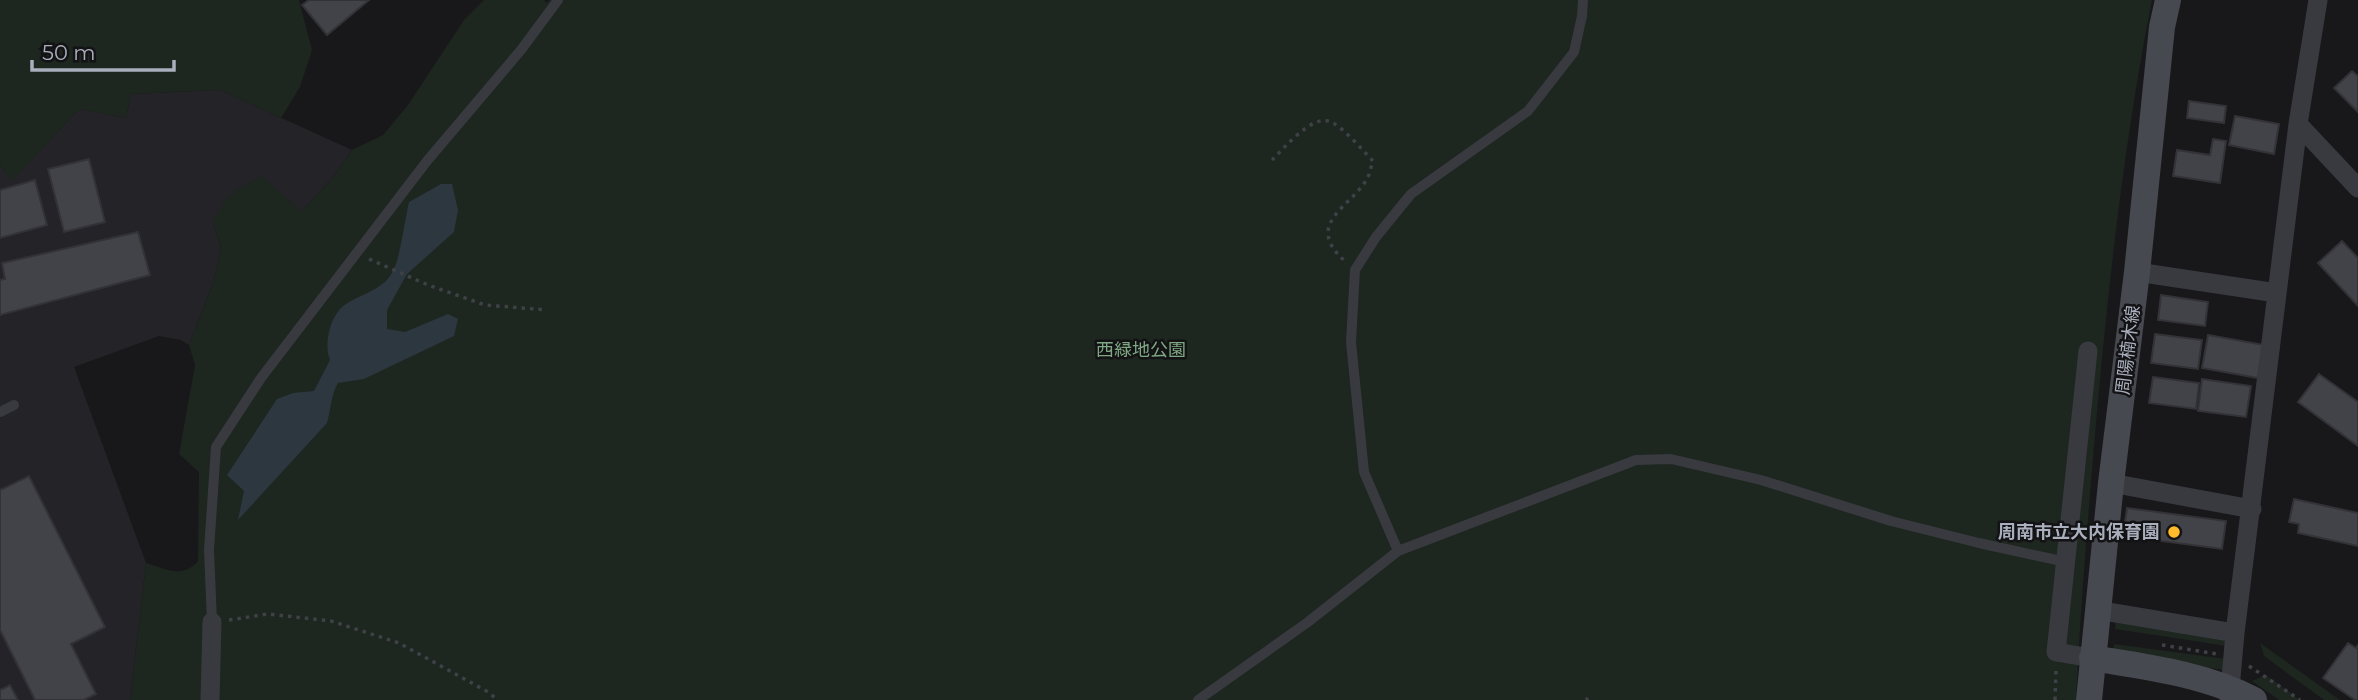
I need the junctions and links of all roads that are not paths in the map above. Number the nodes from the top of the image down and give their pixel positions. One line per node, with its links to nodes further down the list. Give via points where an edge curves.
1 (558, 0): 17 (lane, via 427,161 261,378 216,447 209,550)
2 (1583, 0): 14 (lane, via 1574,52 1528,111 1411,194 1355,270 1351,342 1364,472)
3 (2168, 0): 7 (street, 周陽楠木線)
4 (2318, 0): 5 (street)
5 (2298, 124): 6 (street); 8 (street)
6 (2358, 188)
7 (2137, 272): 8 (street); 12 (street, 周陽楠木線)
8 (2277, 293): 13 (street)
9 (2088, 351): 15 (street)
10 (14, 405): 11 (lane)
11 (0, 412)
12 (2111, 483): 13 (street); 16 (street, 周陽楠木線)
13 (2252, 509): 18 (street)
14 (1398, 551): 15 (lane, via 1636,460 1671,459 1761,480 1891,521); 22 (lane)
15 (2066, 562): 19 (street, via 2056,652)
16 (2097, 610): 18 (street); 19 (street, 周陽楠木線)
17 (212, 622): 21 (street)
18 (2235, 633): 20 (street)
19 (2092, 658): 20 (street, via 2144,666); 23 (street, 周陽楠木線)
20 (2230, 694): 24 (street)
21 (210, 700)
22 (1198, 700)
23 (2089, 700)
24 (2253, 700)

